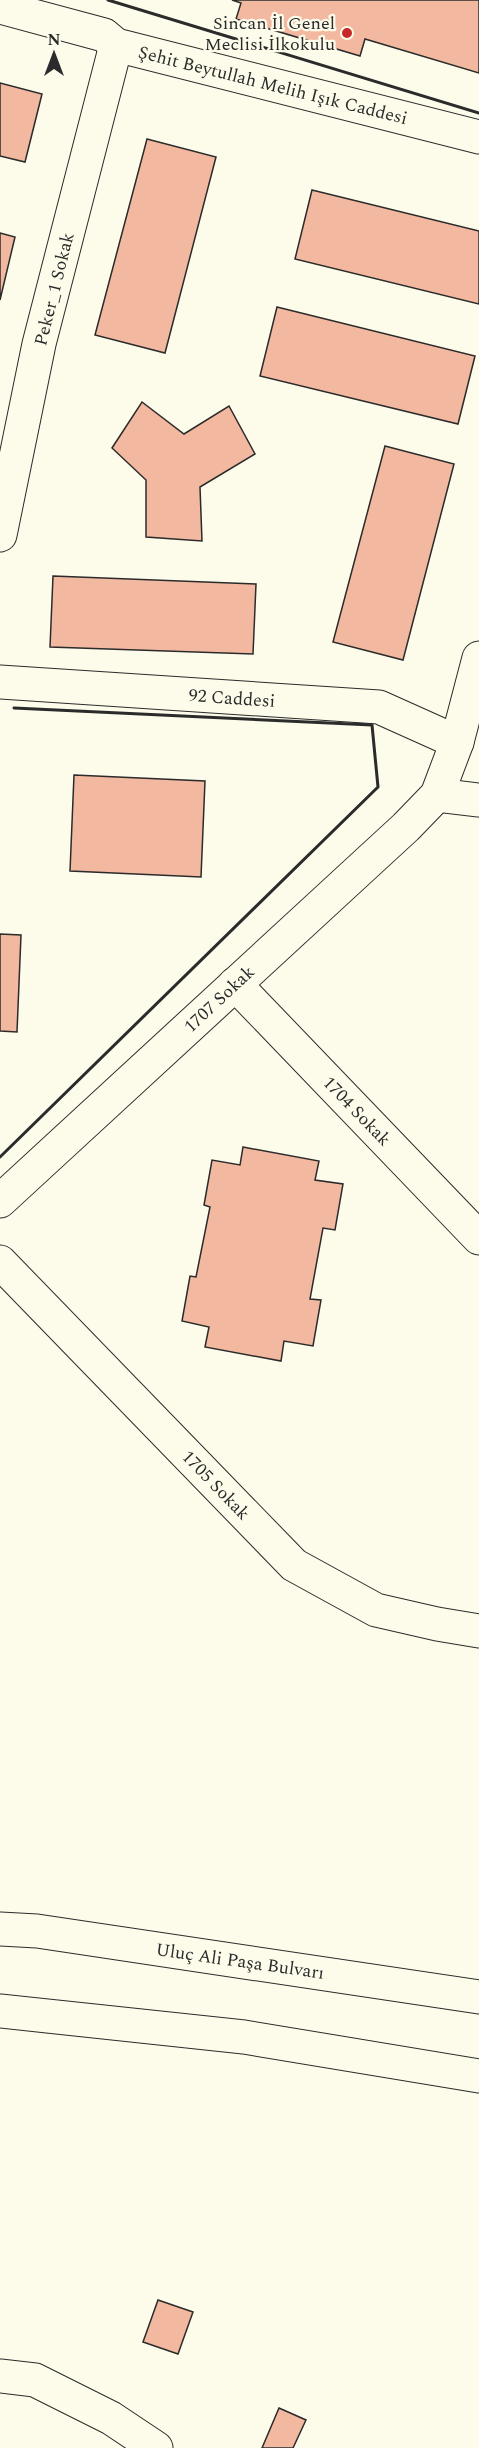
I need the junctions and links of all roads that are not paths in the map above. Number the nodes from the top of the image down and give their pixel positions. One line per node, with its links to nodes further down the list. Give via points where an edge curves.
1 (0, 8): 2 (street, Şehit Beytullah Melih Işık Caddesi, via 104,35)
2 (116, 45): 3 (street, Şehit Beytullah Melih Işık Caddesi); 4 (street, Peker_1 Sokak, via 39,344)
3 (479, 137)
4 (0, 535)
5 (479, 658): 7 (street)
6 (0, 682): 7 (street, 92 Caddesi, via 379,707)
7 (457, 742): 8 (street)
8 (437, 795): 9 (street); 10 (street, 1707 Sokak)
9 (479, 800)
10 (236, 984): 11 (street, 1707 Sokak); 12 (street, 1704 Sokak)
11 (0, 1201)
12 (479, 1238)
13 (0, 1262): 14 (street, 1705 Sokak, via 294,1565 376,1610)
14 (479, 1630)
15 (0, 1929): 16 (street, Uluç Ali Paşa Bulvarı, via 37,1931)
16 (479, 1997)
17 (0, 2011): 18 (street, via 244,2037)
18 (479, 2076)
19 (0, 2376): 20 (street, via 35,2380 111,2418)
20 (156, 2448)

